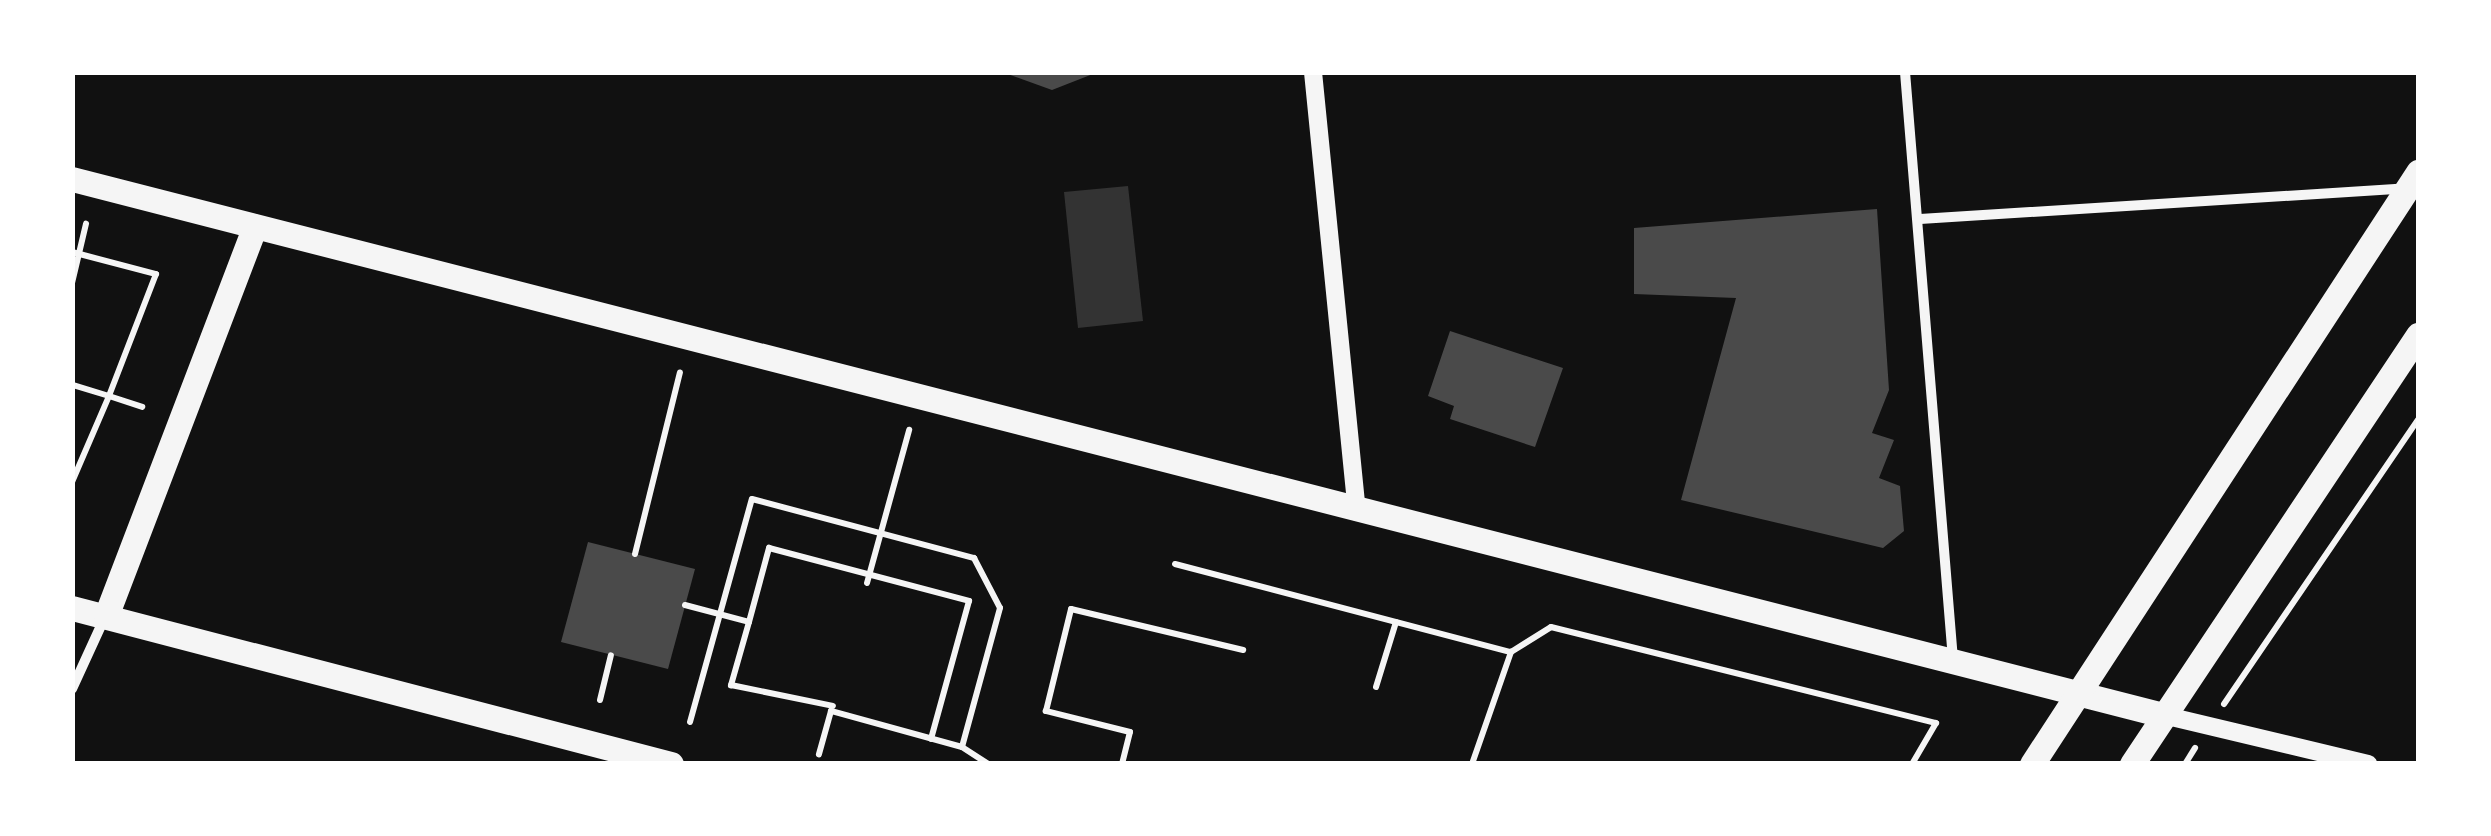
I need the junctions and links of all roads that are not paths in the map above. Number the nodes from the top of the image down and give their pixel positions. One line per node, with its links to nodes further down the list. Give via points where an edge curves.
1 (1312, 72): 8 (street)
2 (1905, 72): 5 (street)
3 (72, 179): 6 (main road)
4 (2413, 180): 5 (street); 14 (main road)
5 (1920, 219): 11 (street)
6 (254, 226): 8 (main road); 10 (main road)
7 (2418, 335): 15 (main road)
8 (1356, 512): 11 (main road)
9 (72, 608): 10 (main road)
10 (106, 616): 12 (street); 16 (main road)
11 (1953, 666): 14 (main road)
12 (75, 674): 13 (street)
13 (72, 689)
14 (2074, 698): 15 (main road); 17 (main road)
15 (2163, 715): 18 (main road); 19 (street)
16 (671, 764)
17 (2032, 764)
18 (2132, 764)
19 (2368, 764)

